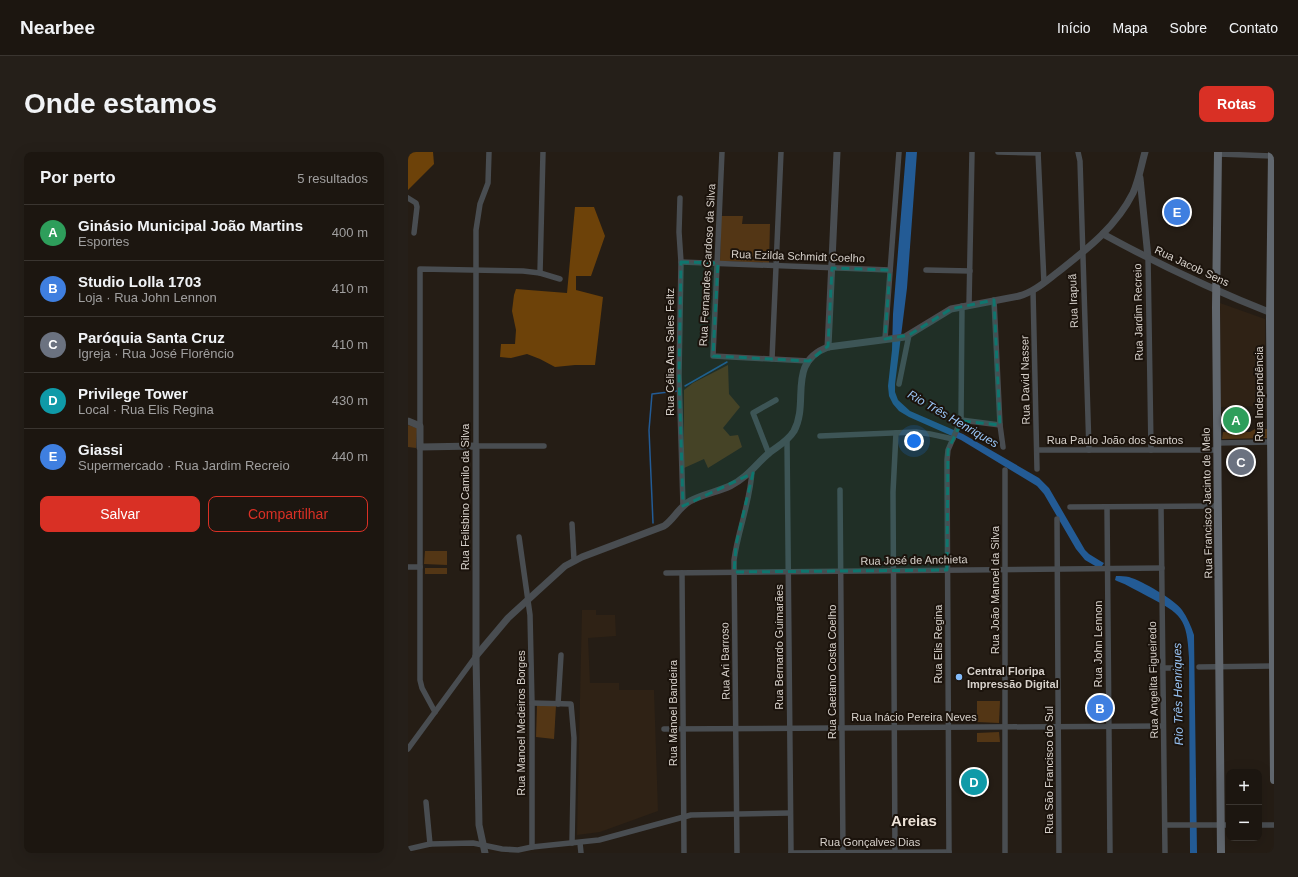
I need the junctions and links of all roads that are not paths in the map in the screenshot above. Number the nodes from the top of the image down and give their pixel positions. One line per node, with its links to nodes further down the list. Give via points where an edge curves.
1 (489, 152): 25 (street, Rua Felisbino Camilo da Silva, via 488,183 476,220)
2 (543, 152): 29 (street)
3 (722, 152): 22 (street, Rua Fernandes Cardoso da Silva)
4 (781, 152): 23 (street)
5 (837, 152): 24 (street)
6 (899, 152): 26 (street)
7 (972, 152): 28 (street)
8 (998, 152): 11 (street)
9 (1078, 152): 19 (street, Rua Irapuã)
10 (1145, 152): 14 (street)
11 (1038, 153): 31 (street)
12 (1218, 153): 13 (street); 33 (main road, Rua Francisco Jacinto de Melo)
13 (1273, 155): 36 (main road, Rua Independência)
14 (1140, 174): 18 (street, via 1130,198); 20 (street, Rua Jardim Recreio)
15 (408, 198): 17 (street, via 416,203 417,207)
16 (680, 198): 21 (street, Rua Célia Ana Sales Feltz)
17 (414, 233)
18 (1103, 234): 19 (street); 20 (street, Rua Jacob Sens)
19 (1082, 254): 31 (street); 59 (street, Rua Irapuã)
20 (1148, 257): 33 (street, Rua Jacob Sens); 60 (street, Rua Jardim Recreio)
21 (681, 262): 22 (street, Rua Ezilda Schmidt Coelho); 66 (street, Rua Célia Ana Sales Feltz, via 679,375)
22 (718, 263): 23 (street, Rua Ezilda Schmidt Coelho); 40 (street, Rua Fernandes Cardoso da Silva, via 713,356)
23 (776, 265): 24 (street, Rua Ezilda Schmidt Coelho); 40 (street)
24 (832, 268): 26 (street, Rua Ezilda Schmidt Coelho); 39 (street)
25 (476, 270): 29 (street); 47 (street, via 420,269); 53 (street, Rua Felisbino Camilo da Silva)
26 (890, 270): 38 (street)
27 (926, 270): 28 (street)
28 (970, 271): 35 (street)
29 (540, 274): 30 (street)
30 (560, 279)
31 (1044, 283): 32 (street)
32 (1033, 290): 34 (street, via 1019,296); 58 (street, Rua David Nasser)
33 (1216, 290): 36 (street, Rua Jacob Sens); 55 (main road, Rua Francisco Jacinto de Melo)
34 (994, 300): 35 (street); 46 (street)
35 (966, 306): 37 (street, via 947,311); 45 (street)
36 (1272, 313): 52 (main road, Rua Independência)
37 (905, 336): 38 (street); 42 (street)
38 (887, 339): 39 (street)
39 (828, 347): 41 (street)
40 (772, 359): 41 (street, Rua Fernandes Cardoso da Silva)
41 (809, 360): 51 (street, via 802,372 797,423)
42 (899, 384)
43 (776, 400): 61 (street, via 753,413)
44 (408, 421): 47 (street)
45 (960, 423): 46 (street); 50 (street, Rua Elis Regina)
46 (1000, 425): 57 (street)
47 (420, 426): 56 (street)
48 (896, 433): 49 (street); 50 (street, via 924,432); 83 (street, via 893,484)
49 (820, 436)
50 (953, 438): 80 (street, Rua Elis Regina, via 947,460)
51 (787, 440): 61 (street); 85 (street, Rua Bernardo Guimarães)
52 (1272, 442): 55 (street, Rua Paulo João dos Santos); 91 (main road, Rua Independência)
53 (476, 446): 54 (street); 56 (street); 89 (street, Rua Felisbino Camilo da Silva)
54 (544, 446)
55 (1217, 446): 60 (street, Rua Paulo João dos Santos); 67 (main road, Rua Francisco Jacinto de Melo)
56 (420, 447): 76 (street)
57 (1003, 447)
58 (1037, 450): 59 (street, Rua Paulo João dos Santos); 62 (street, Rua David Nasser)
59 (1089, 450): 60 (street, Rua Paulo João dos Santos)
60 (1151, 450)
61 (769, 454): 63 (street)
62 (1037, 469)
63 (752, 470): 66 (street, via 730,486 697,497); 84 (street, Rua Ari Barroso, via 736,545)
64 (1005, 470): 81 (street, Rua João Manoel da Silva)
65 (840, 490): 82 (street, Rua Caetano Costa Coelho)
66 (683, 506): 74 (street, via 664,526)
67 (1218, 506): 70 (street); 93 (main road, Rua Francisco Jacinto de Melo)
68 (1070, 507): 69 (street)
69 (1107, 507): 70 (street); 79 (street, Rua John Lennon)
70 (1161, 507): 77 (street, Rua Angelita Figueiredo)
71 (1057, 519): 78 (street, Rua São Francisco do Sul)
72 (572, 524): 74 (street)
73 (519, 537): 88 (street, Rua Manoel Medeiros Borges)
74 (574, 560): 88 (street)
75 (408, 567): 76 (street)
76 (420, 567): 98 (street, via 421,685)
77 (1162, 568): 79 (street, Rua José de Anchieta); 94 (street, Rua Angelita Figueiredo)
78 (1057, 569): 79 (street, Rua José de Anchieta); 81 (street, Rua José de Anchieta); 99 (street, Rua São Francisco do Sul)
79 (1108, 569): 100 (street, Rua John Lennon)
80 (947, 570): 81 (street, Rua José de Anchieta); 83 (street, Rua José de Anchieta); 102 (street, Rua Elis Regina)
81 (1005, 570): 103 (street, Rua João Manoel da Silva)
82 (841, 571): 83 (street, Rua José de Anchieta); 85 (street, Rua José de Anchieta); 105 (street, Rua Caetano Costa Coelho)
83 (894, 571): 106 (street)
84 (734, 572): 85 (street, Rua José de Anchieta); 87 (street, Rua José de Anchieta); 109 (street, Rua Ari Barroso)
85 (788, 572): 104 (street, Rua Bernardo Guimarães)
86 (666, 573): 87 (street, Rua José de Anchieta)
87 (682, 573): 108 (street, Rua Manoel Bandeira)
88 (528, 598): 89 (street); 96 (street, Rua Manoel Medeiros Borges)
89 (476, 656): 98 (street); 123 (street, Rua Felisbino Camilo da Silva, via 479,825)
90 (561, 656): 97 (street)
91 (1273, 666): 93 (street); 111 (main road, Rua Independência)
92 (1199, 667): 93 (street)
93 (1220, 667): 117 (main road, Rua Francisco Jacinto de Melo)
94 (1163, 668): 95 (street); 101 (street, Rua Angelita Figueiredo)
95 (1181, 668)
96 (532, 704): 97 (street); 124 (street, Rua Manoel Medeiros Borges)
97 (558, 704): 120 (street, via 572,704)
98 (435, 712): 110 (street)
99 (1058, 726): 100 (street, Rua Inácio Pereira Neves); 103 (street, Rua Inácio Pereira Neves); 135 (street, Rua São Francisco do Sul)
100 (1109, 726): 101 (street, Rua Inácio Pereira Neves); 136 (street, Rua John Lennon)
101 (1163, 726): 116 (street, Rua Angelita Figueiredo)
102 (948, 727): 103 (street, Rua Inácio Pereira Neves); 106 (street, Rua Inácio Pereira Neves); 126 (street, Rua Elis Regina)
103 (1005, 727): 134 (street, Rua João Manoel da Silva)
104 (789, 728): 105 (street, Rua Inácio Pereira Neves); 109 (street, Rua Inácio Pereira Neves); 113 (street, Rua Bernardo Guimarães)
105 (842, 728): 106 (street, Rua Inácio Pereira Neves); 132 (street, Rua Caetano Costa Coelho)
106 (894, 728): 133 (street)
107 (664, 729): 108 (street, Rua Inácio Pereira Neves)
108 (684, 729): 109 (street, Rua Inácio Pereira Neves); 115 (street, Rua Manoel Bandeira)
109 (736, 729): 114 (street, Rua Ari Barroso)
110 (408, 749)
111 (1274, 780)
112 (426, 802): 122 (street)
113 (790, 813): 114 (street); 131 (street, Rua Bernardo Guimarães)
114 (736, 814): 115 (street); 130 (street, Rua Ari Barroso)
115 (684, 816): 121 (street); 129 (street, Rua Manoel Bandeira)
116 (1165, 825): 117 (street); 137 (street, Rua Angelita Figueiredo)
117 (1225, 825): 138 (main road, Rua Francisco Jacinto de Melo)
118 (1262, 825): 119 (street)
119 (1274, 825)
120 (572, 843): 121 (street); 124 (street)
121 (580, 843): 128 (street)
122 (430, 844): 123 (street); 125 (street)
123 (483, 844): 124 (street, via 510,850); 127 (street, Rua Felisbino Camilo da Silva)
124 (532, 847)
125 (408, 849)
126 (949, 852): 133 (street, Rua Gonçalves Dias)
127 (485, 853)
128 (580, 853)
129 (684, 853)
130 (737, 853)
131 (791, 853): 132 (street, Rua Gonçalves Dias)
132 (843, 853): 133 (street, Rua Gonçalves Dias)
133 (895, 853)
134 (1005, 853)
135 (1059, 853)
136 (1110, 853)
137 (1165, 853)
138 (1221, 853)

